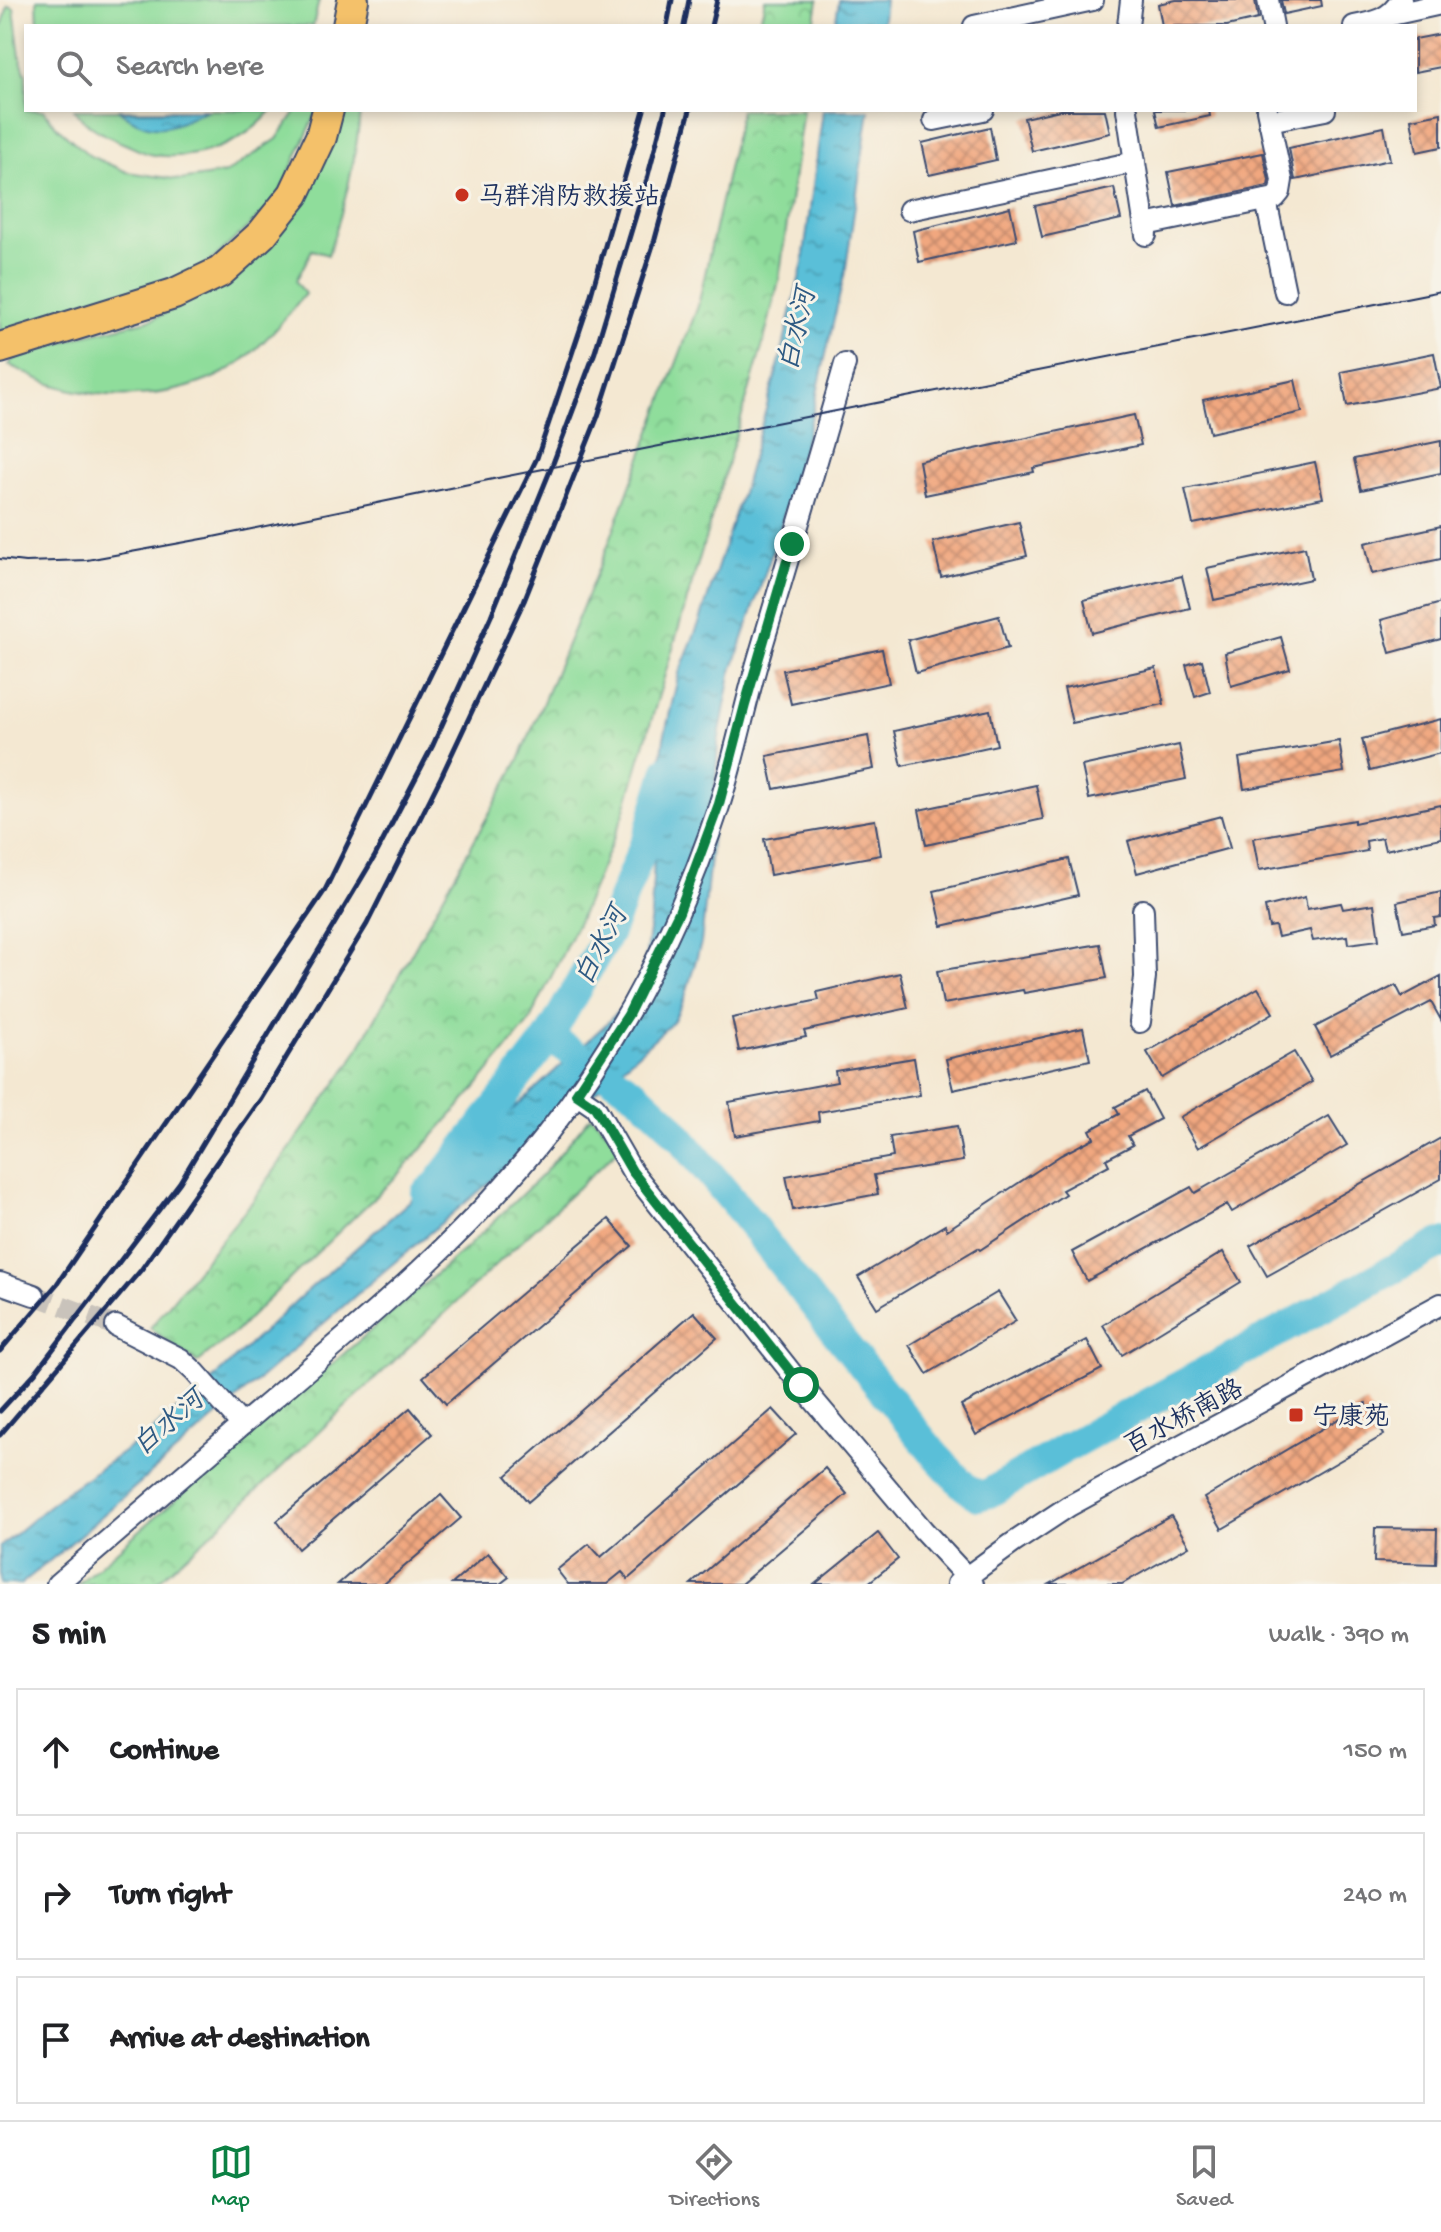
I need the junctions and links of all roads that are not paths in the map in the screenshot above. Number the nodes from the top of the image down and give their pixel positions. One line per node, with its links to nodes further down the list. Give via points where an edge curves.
1 (353, 0): 7 (highway)
2 (1093, 0): 8 (street)
3 (1131, 0): 9 (street)
4 (1268, 0): 10 (street)
5 (1441, 4): 6 (street)
6 (1396, 7): 11 (street)
7 (348, 24)
8 (983, 24)
9 (1128, 24)
10 (1273, 24)
11 (1363, 24)
12 (327, 112): 22 (highway, via 294,194 262,234 220,272 174,294)
13 (973, 112): 17 (street)
14 (1127, 112): 18 (street)
15 (1302, 112): 16 (street)
16 (1268, 115): 19 (street, via 1282,180 1280,192)
17 (934, 120)
18 (1135, 162): 19 (street, via 1145,230); 20 (street)
19 (1266, 200): 21 (street)
20 (909, 210)
21 (1285, 292)
22 (0, 348)
23 (845, 364): 26 (street, via 719,804 679,912 628,1015)
24 (1143, 910): 25 (street)
25 (1140, 1022)
26 (582, 1085): 31 (street, via 482,1208 385,1303); 32 (street, via 632,1171 801,1385)
27 (0, 1283): 28 (street)
28 (34, 1295)
29 (1441, 1304): 32 (street, 百水桥南路, via 1069,1506)
30 (116, 1326): 31 (street, via 181,1359)
31 (238, 1421): 33 (street)
32 (966, 1581)
33 (57, 1584)

